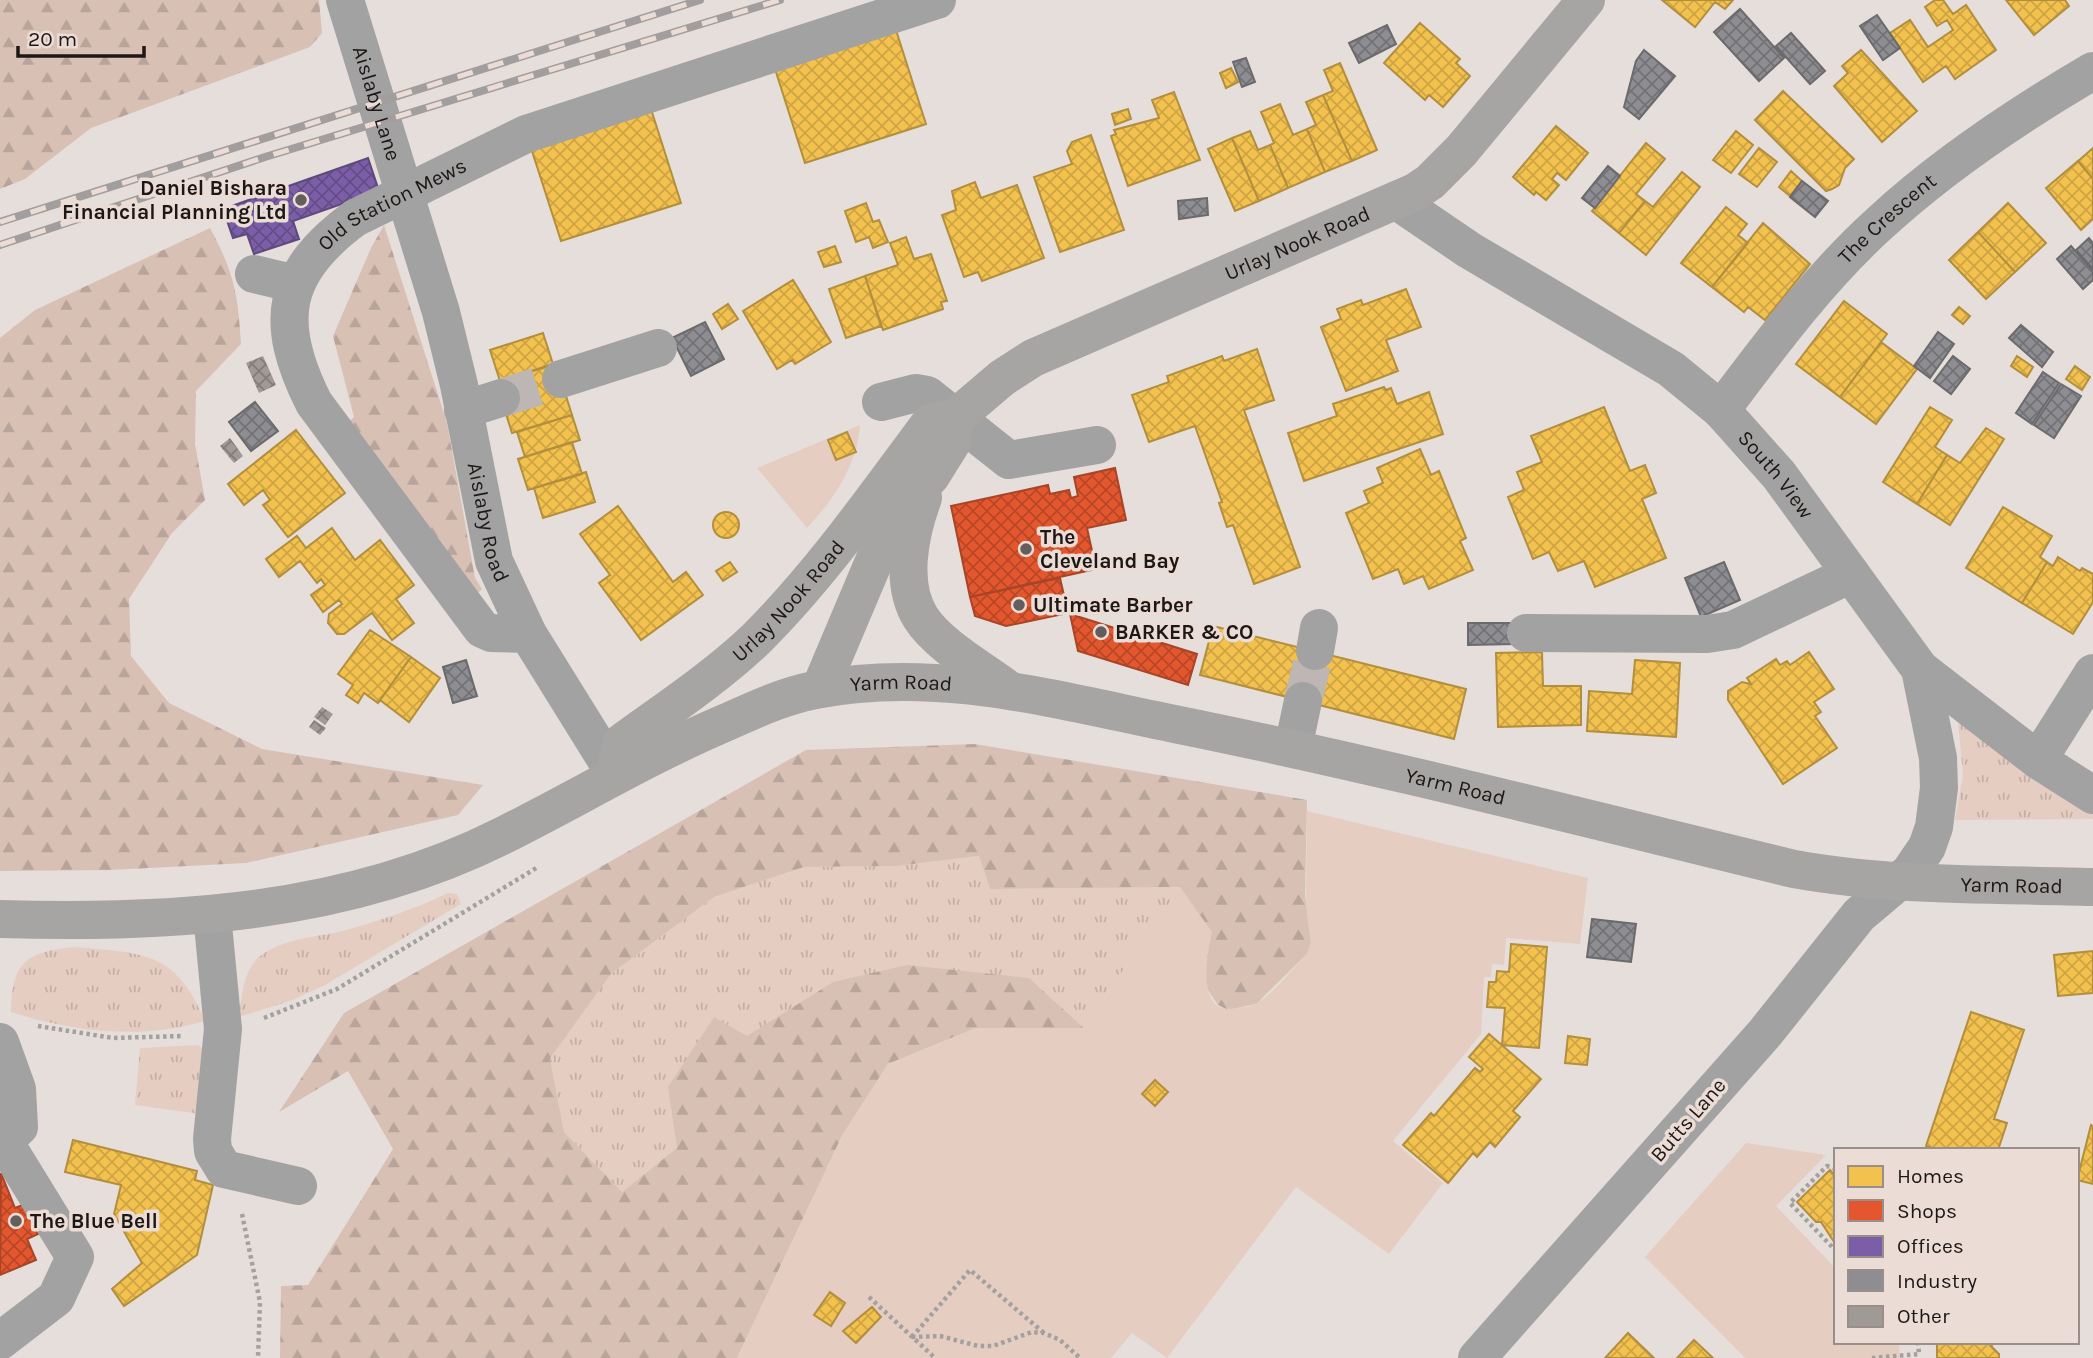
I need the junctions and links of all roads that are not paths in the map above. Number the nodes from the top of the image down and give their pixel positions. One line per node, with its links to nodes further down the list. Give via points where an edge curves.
1 (345, 0): 6 (street, Aislaby Lane)
2 (937, 0): 8 (street, Old Station Mews, via 502,145 355,219 317,251)
3 (1586, 0): 5 (main road, Urlay Nook Road, via 1461,151 1430,182)
4 (2093, 71): 14 (street, The Crescent, via 1970,150 1880,222 1783,329)
5 (1397, 201): 14 (street, South View, via 1469,250 1671,369); 15 (main road, Urlay Nook Road, via 1033,358)
6 (421, 248): 13 (street, Aislaby Road)
7 (254, 274): 8 (street)
8 (296, 284): 20 (street, Old Station Mews, via 288,322 303,382 314,403 482,629)
9 (658, 348): 10 (street)
10 (561, 379)
11 (501, 398): 13 (street)
12 (881, 402): 15 (street, via 916,393 927,395)
13 (463, 410): 20 (street, Aislaby Road, via 494,561)
14 (1721, 410): 18 (street, South View, via 1782,478)
15 (955, 418): 16 (street, via 1009,460); 17 (main road, Urlay Nook Road, via 951,444); 28 (main road, Urlay Nook Road, via 930,423 813,576 754,640 621,743)
16 (1097, 445)
17 (931, 476): 23 (main road, Urlay Nook Road, via 909,500 880,547); 24 (main road, Urlay Nook Road, via 909,558 920,617 937,636)
18 (1851, 573): 19 (street, via 1733,630 1707,634); 21 (street, South View)
19 (1526, 633)
20 (528, 634): 28 (street, Aislaby Road)
21 (1920, 669): 27 (street); 30 (street, South View, via 1938,758 1938,807 1927,847)
22 (2093, 674): 27 (street)
23 (820, 689): 24 (main road, Yarm Road, via 900,680); 28 (main road, Yarm Road, via 766,705)
24 (1009, 690): 26 (main road, Yarm Road)
25 (1303, 701): 26 (street)
26 (1293, 748): 30 (main road, Yarm Road, via 1794,869)
27 (2038, 760): 29 (street)
28 (615, 774): 32 (main road, Yarm Road, via 446,861 375,885 301,902)
29 (2093, 794)
30 (1898, 883): 31 (main road, Yarm Road); 38 (street, Butts Lane, via 1859,915 1765,1033)
31 (2093, 887)
32 (212, 914): 33 (main road, Yarm Road, via 97,922); 36 (street, via 240,1025 212,1139 218,1162 224,1169)
33 (0, 919)
34 (15, 1033): 35 (street, via 19,1127)
35 (2, 1144): 37 (street, via 75,1257 55,1298)
36 (298, 1186)
37 (0, 1341)
38 (1477, 1358)

